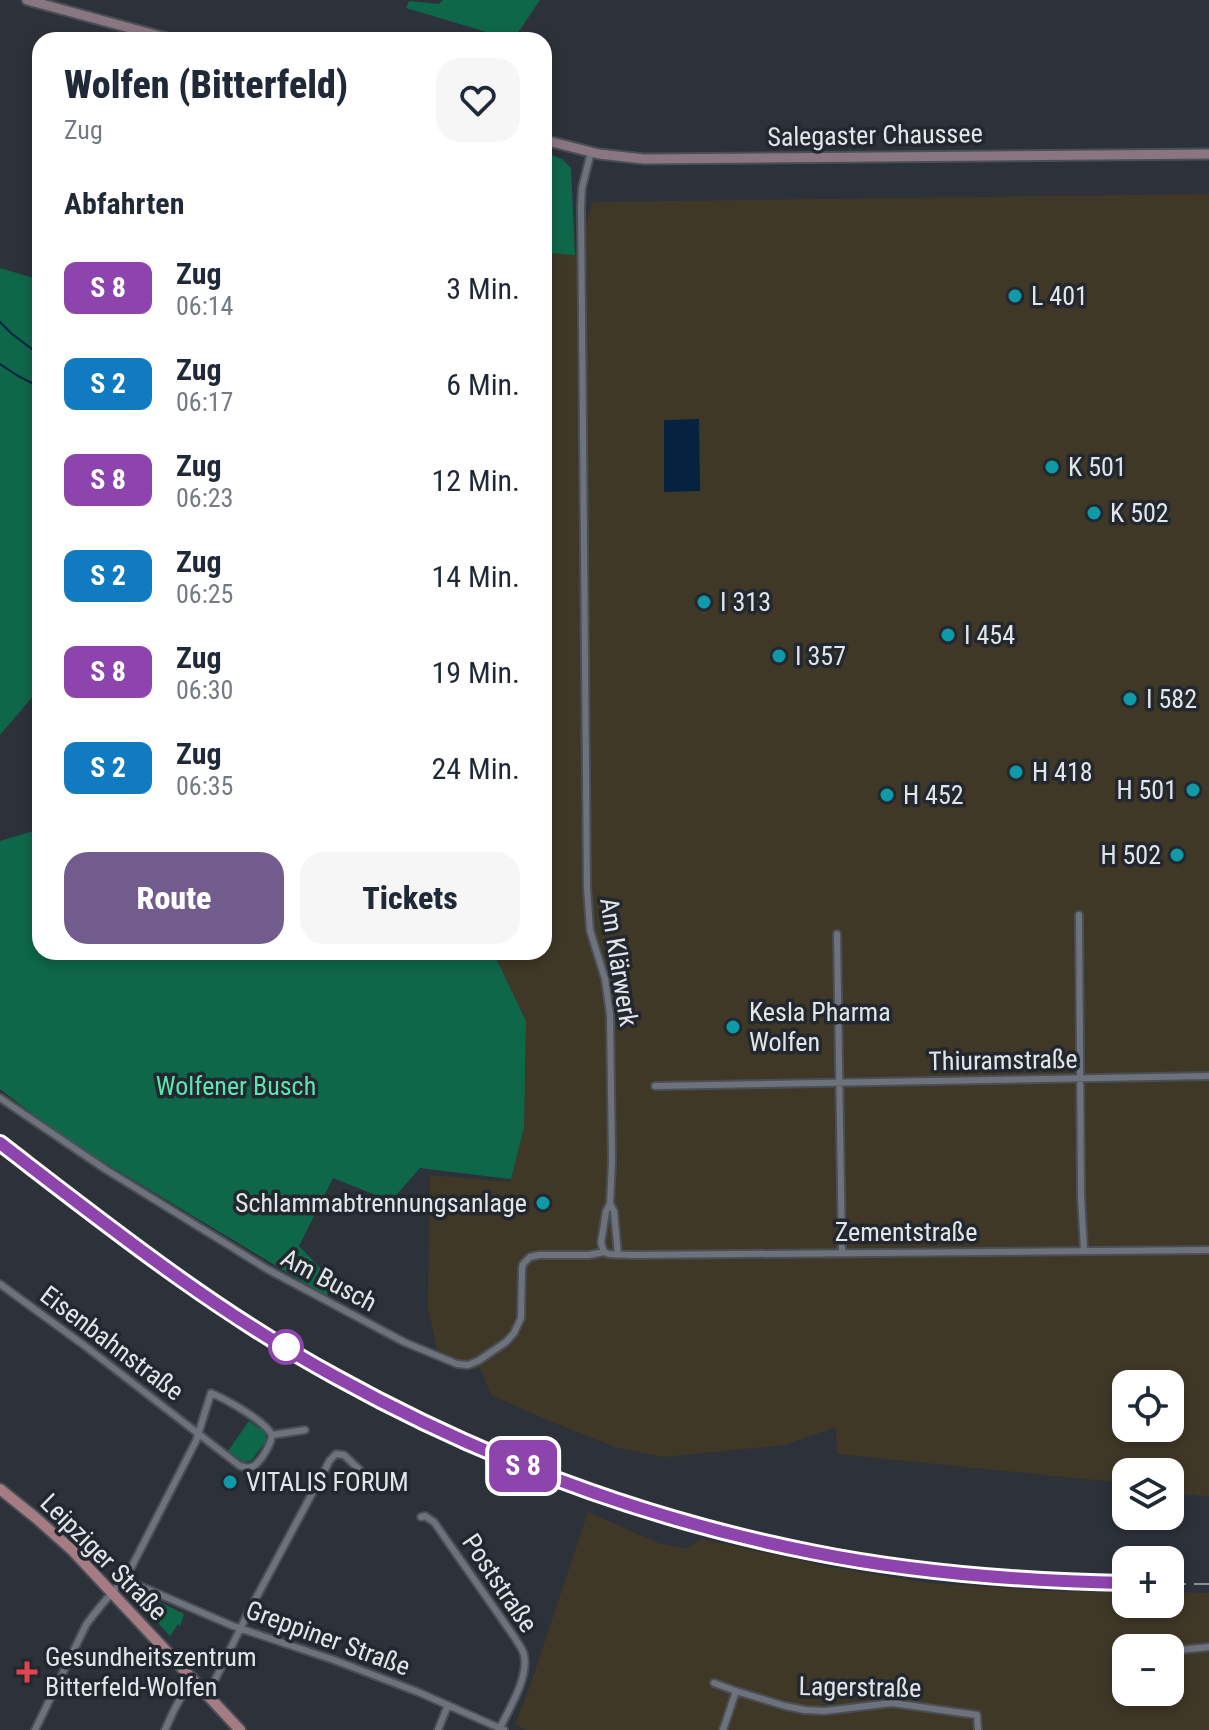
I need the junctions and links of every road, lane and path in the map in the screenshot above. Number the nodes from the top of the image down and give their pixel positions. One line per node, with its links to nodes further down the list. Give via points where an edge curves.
1 (27, 0): 2 (main road)
2 (145, 32)
3 (552, 142): 4 (main road, Salegaster Chaussee)
4 (591, 152): 5 (main road, Salegaster Chaussee, via 644,159); 13 (street, Am Klärwerk, via 581,207 587,900 610,1006)
5 (1209, 154)
6 (1079, 915): 9 (street)
7 (837, 934): 10 (street)
8 (1209, 1076): 9 (street, Thiuramstraße)
9 (1080, 1078): 10 (street, Thiuramstraße); 15 (street)
10 (839, 1083): 11 (street, Thiuramstraße); 17 (street)
11 (655, 1086)
12 (0, 1098): 16 (street, Am Busch, via 267,1269 404,1342 457,1364 478,1361 514,1333 521,1318 521,1274 527,1260)
13 (610, 1204): 16 (street, Am Klärwerk, via 601,1243); 18 (street, Am Klärwerk)
14 (1209, 1250): 15 (street, Zementstraße)
15 (1084, 1251): 17 (street, Zementstraße)
16 (604, 1252): 18 (street, Zementstraße)
17 (842, 1253): 18 (street, Zementstraße)
18 (618, 1255)
19 (0, 1284): 21 (street, Eisenbahnstraße)
20 (305, 1430): 22 (street)
21 (199, 1433): 22 (street, Eisenbahnstraße, via 245,1467 256,1464); 22 (street, via 211,1393); 27 (street, via 132,1566)
22 (272, 1435)
23 (363, 1473): 28 (street, via 340,1454 330,1460)
24 (0, 1489): 27 (main road, Leipziger Straße, via 61,1539)
25 (421, 1517): 36 (street, Poststraße, via 434,1522 524,1655 518,1694)
26 (138, 1585): 28 (street, Greppiner Straße)
27 (112, 1593): 31 (main road, Leipziger Straße); 37 (street, via 86,1625)
28 (240, 1628): 34 (street); 35 (street, Greppiner Straße)
29 (1209, 1647): 30 (street)
30 (1184, 1650)
31 (194, 1681): 34 (main road, Leipziger Straße); 38 (street)
32 (714, 1683): 33 (street, Lagerstraße)
33 (736, 1691): 41 (street); 42 (street, Lagerstraße, via 805,1710 892,1703 977,1715)
34 (205, 1693): 39 (main road, Leipziger Straße)
35 (448, 1705): 36 (street, Greppiner Straße); 40 (street)
36 (502, 1729)
37 (35, 1730)
38 (165, 1730)
39 (240, 1730)
40 (438, 1730)
41 (723, 1730)
42 (978, 1730)

